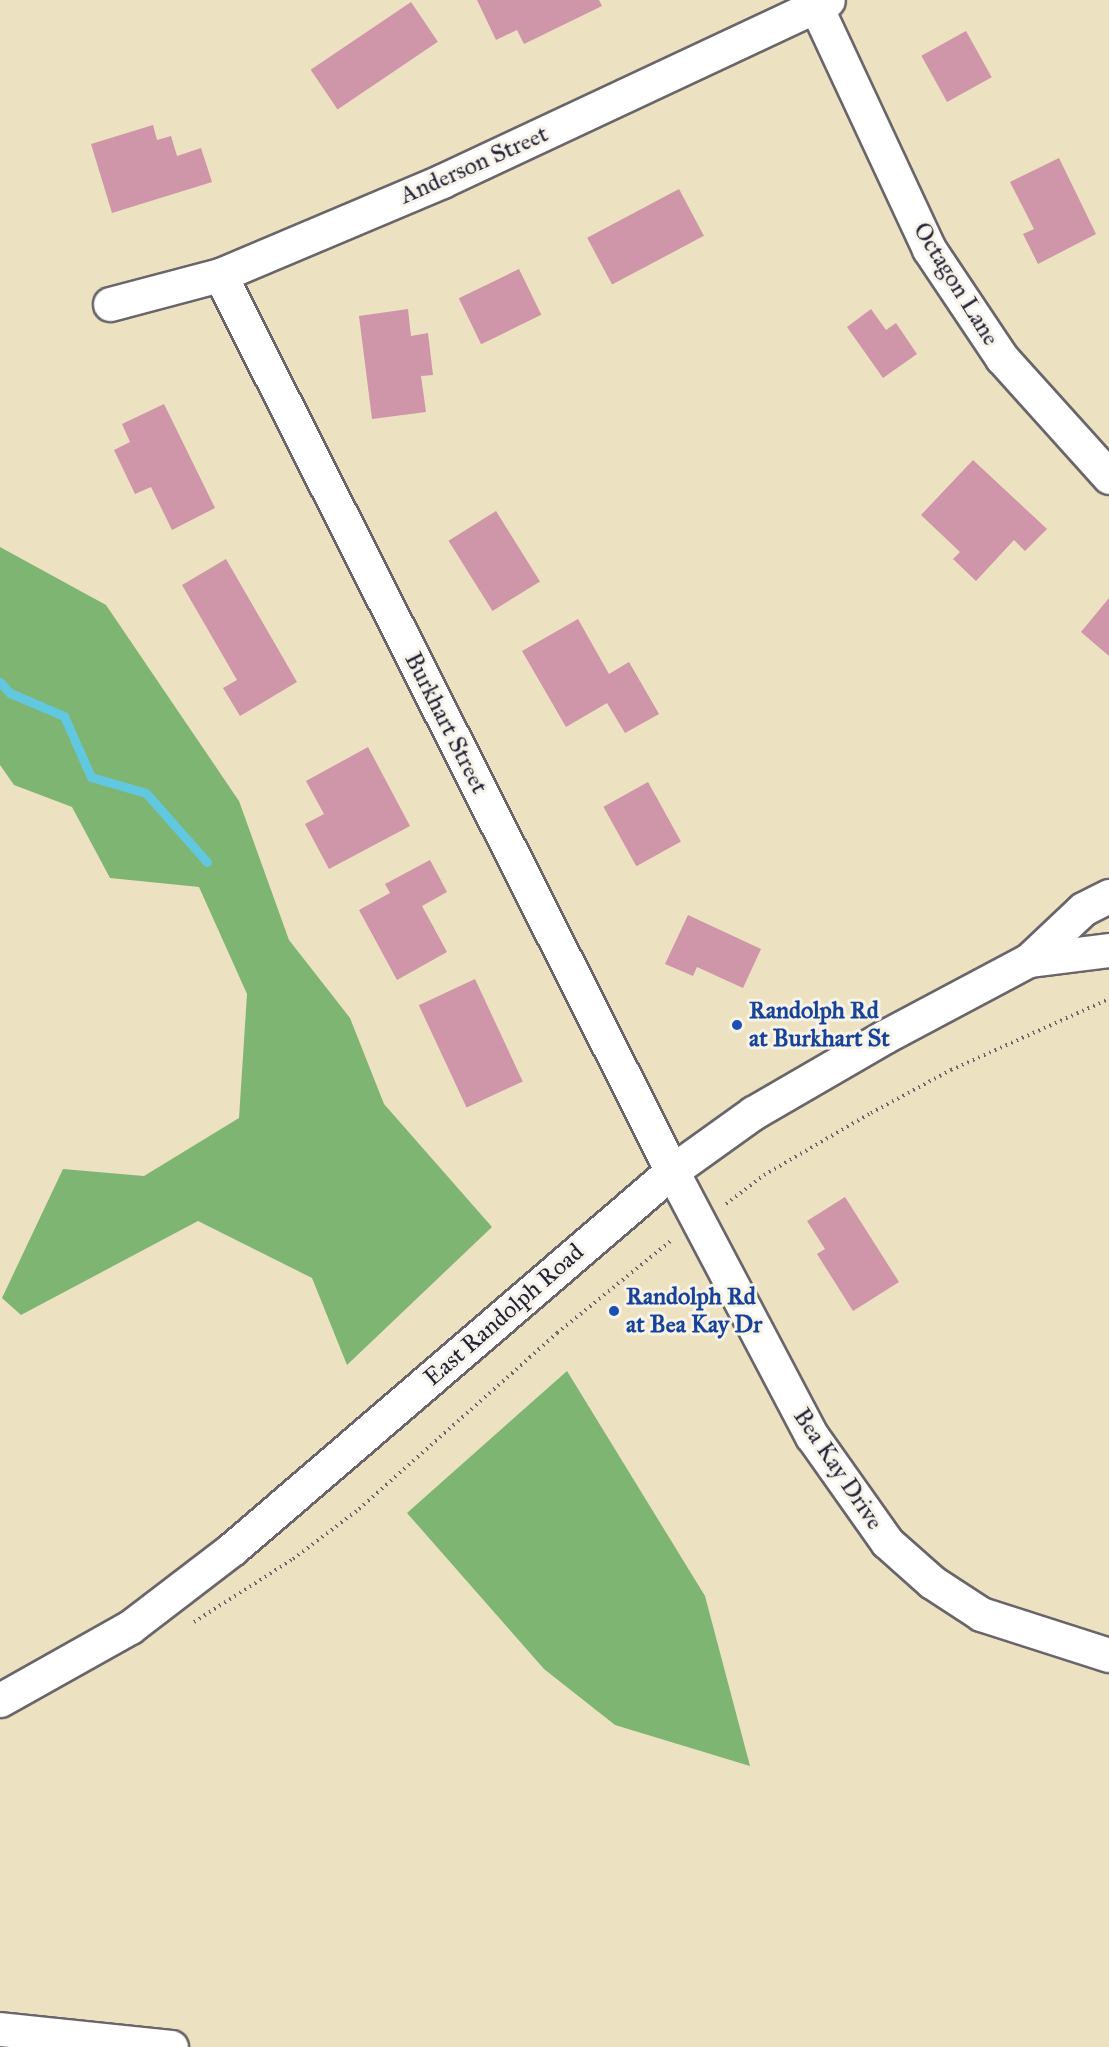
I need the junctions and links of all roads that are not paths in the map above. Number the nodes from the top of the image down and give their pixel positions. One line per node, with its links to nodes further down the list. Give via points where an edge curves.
1 (819, 2): 2 (street, Anderson Street, via 442,181); 4 (street, Octagon Lane, via 929,249 1002,358)
2 (220, 275): 3 (street, Anderson Street); 8 (street, Burkhart Street)
3 (110, 304)
4 (1109, 477)
5 (1109, 896): 7 (street, East Randolph Road, via 1083,909)
6 (1109, 950): 7 (street, East Randolph Road)
7 (1029, 960): 8 (street, East Randolph Road, via 753,1113)
8 (672, 1171): 9 (street, Bea Kay Drive, via 812,1436 887,1542 932,1582 981,1614); 10 (street, East Randolph Road, via 232,1550 130,1627)
9 (1109, 1655)
10 (0, 1700)
11 (0, 2029): 12 (street)
12 (171, 2047)

